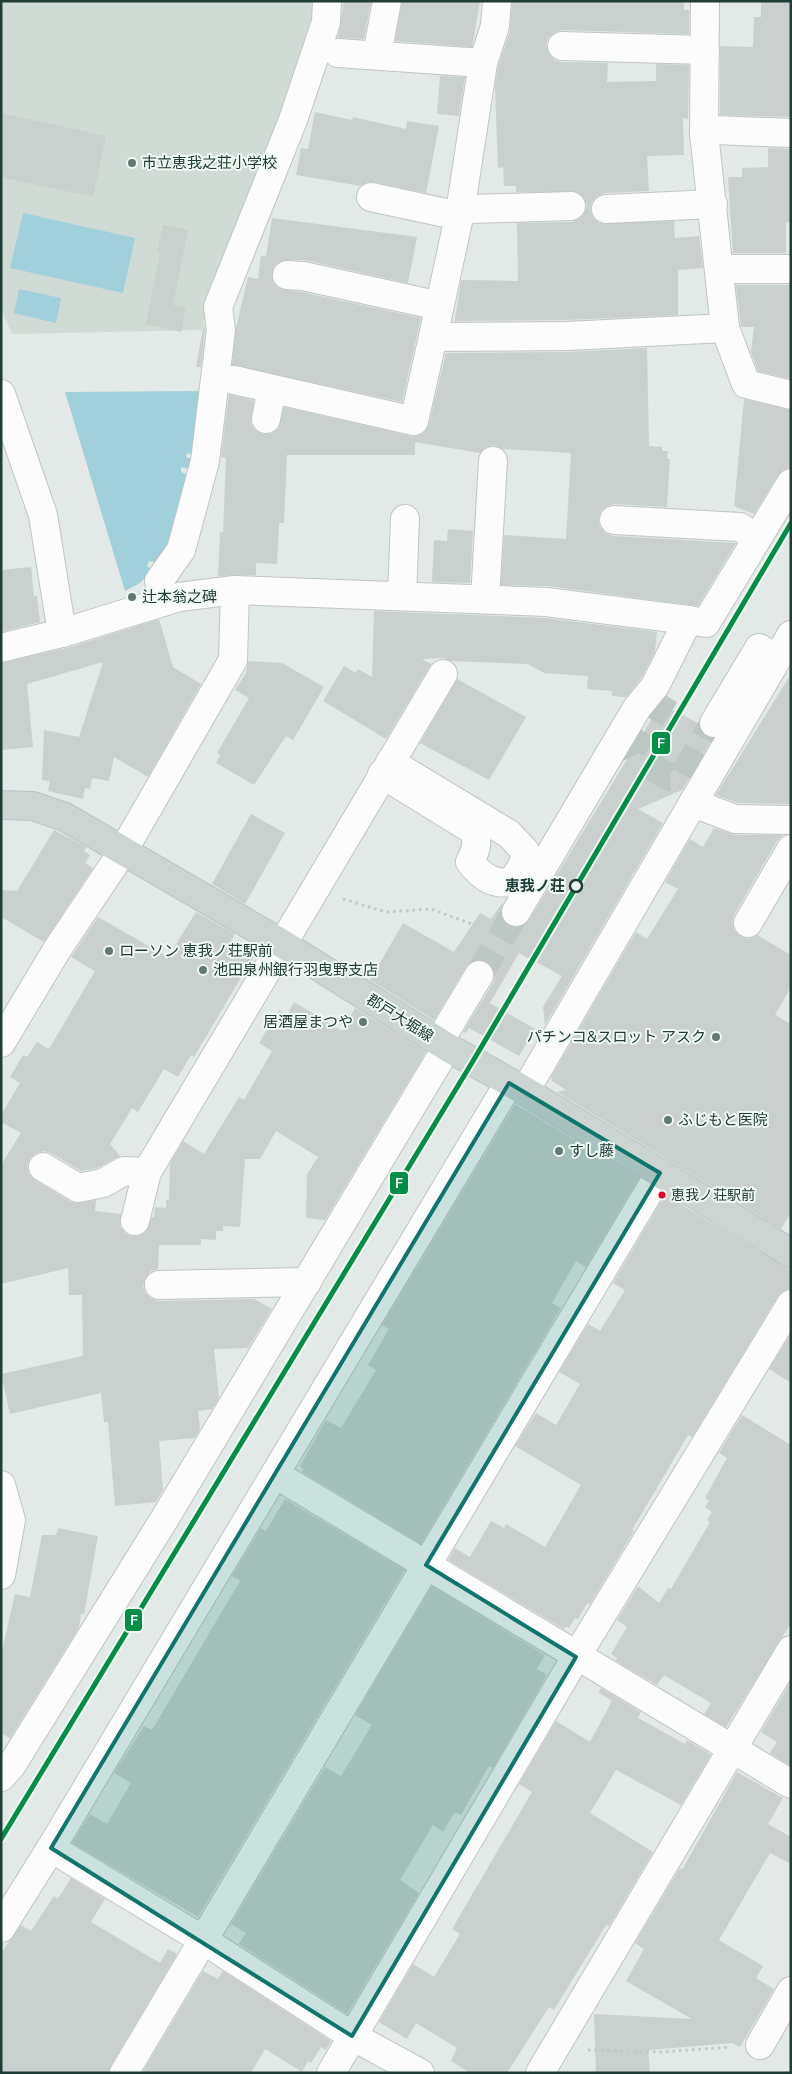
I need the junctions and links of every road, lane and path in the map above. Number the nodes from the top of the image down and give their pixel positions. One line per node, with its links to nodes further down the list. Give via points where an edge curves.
1 (327, 1): 36 (street, via 326,22 293,120 218,307 221,330 205,461 181,550 159,581)
2 (387, 1): 8 (street)
3 (497, 1): 9 (street)
4 (705, 1): 6 (street)
5 (562, 46): 6 (street)
6 (705, 50): 10 (street)
7 (338, 53): 8 (street)
8 (377, 55): 9 (street)
9 (483, 64): 16 (street)
10 (704, 133): 11 (street, via 714,130); 13 (street)
11 (791, 133)
12 (371, 197): 16 (street, via 450,214)
13 (713, 204): 15 (street); 17 (street)
14 (571, 206): 16 (street)
15 (606, 209)
16 (460, 212): 20 (street)
17 (720, 269): 18 (street); 21 (street)
18 (791, 269)
19 (287, 275): 20 (street)
20 (440, 306): 22 (street)
21 (724, 328): 22 (street, via 566,336); 26 (street, via 746,384)
22 (433, 337): 24 (street, via 414,421)
23 (234, 380): 24 (street)
24 (272, 389): 27 (street)
25 (1, 394): 38 (street, via 43,515)
26 (791, 395)
27 (266, 419)
28 (494, 461): 35 (street)
29 (791, 483): 32 (street)
30 (404, 520): 34 (street)
31 (614, 520): 32 (street, via 740,527)
32 (756, 538): 37 (street)
33 (235, 590): 34 (street); 36 (street); 50 (street, via 233,660)
34 (402, 596): 35 (street)
35 (484, 600): 37 (street, via 546,602)
36 (163, 602): 38 (street)
37 (697, 621): 43 (street); 52 (street, via 637,708)
38 (62, 633): 40 (street)
39 (791, 635): 41 (street)
40 (1, 648)
41 (777, 659): 44 (street, via 759,648); 46 (street)
42 (443, 674): 45 (street)
43 (665, 695)
44 (714, 723)
45 (386, 768): 45 (street, via 509,834 525,851 524,863 512,882 499,884 478,872 470,862 476,849 474,830); 51 (street)
46 (693, 803): 48 (street, via 735,819); 59 (street)
47 (1, 805): 50 (main road, 郡戸大堀線, via 32,806 65,817)
48 (791, 820)
49 (791, 849): 53 (street)
50 (123, 850): 55 (main road, 郡戸大堀線); 57 (street, via 58,948)
51 (315, 887): 54 (path, via 386,912 431,909); 55 (street)
52 (516, 912)
53 (748, 923)
54 (472, 924)
55 (281, 943): 58 (main road, 郡戸大堀線); 61 (street)
56 (480, 975): 58 (street)
57 (1, 1043)
58 (443, 1044): 59 (main road, 郡戸大堀線); 65 (street)
59 (517, 1087): 62 (main road, 郡戸大堀線); 68 (street)
60 (43, 1167): 61 (street, via 78,1188 103,1183 124,1171)
61 (147, 1172): 63 (street)
62 (660, 1173): 64 (main road, 郡戸大堀線); 70 (street)
63 (135, 1221)
64 (791, 1254)
65 (307, 1282): 66 (street); 75 (street, via 165,1518)
66 (159, 1285)
67 (791, 1304): 73 (street)
68 (275, 1474): 70 (street); 77 (street)
69 (1, 1485): 71 (street, via 10,1520)
70 (426, 1565): 73 (street); 79 (street)
71 (1, 1575)
72 (791, 1650): 74 (street)
73 (576, 1657): 74 (street); 82 (street)
74 (731, 1748): 76 (street); 83 (street)
75 (5, 1768)
76 (791, 1784)
77 (51, 1848): 78 (street); 79 (street)
78 (1, 1928)
79 (203, 1940): 82 (street); 85 (street)
80 (791, 1991): 81 (street)
81 (783, 2021): 84 (street)
82 (352, 2036): 86 (street); 87 (street)
83 (556, 2045): 84 (path, via 566,2049 662,2052); 88 (street)
84 (760, 2045)
85 (124, 2073)
86 (331, 2073)
87 (420, 2073)
88 (540, 2073)

